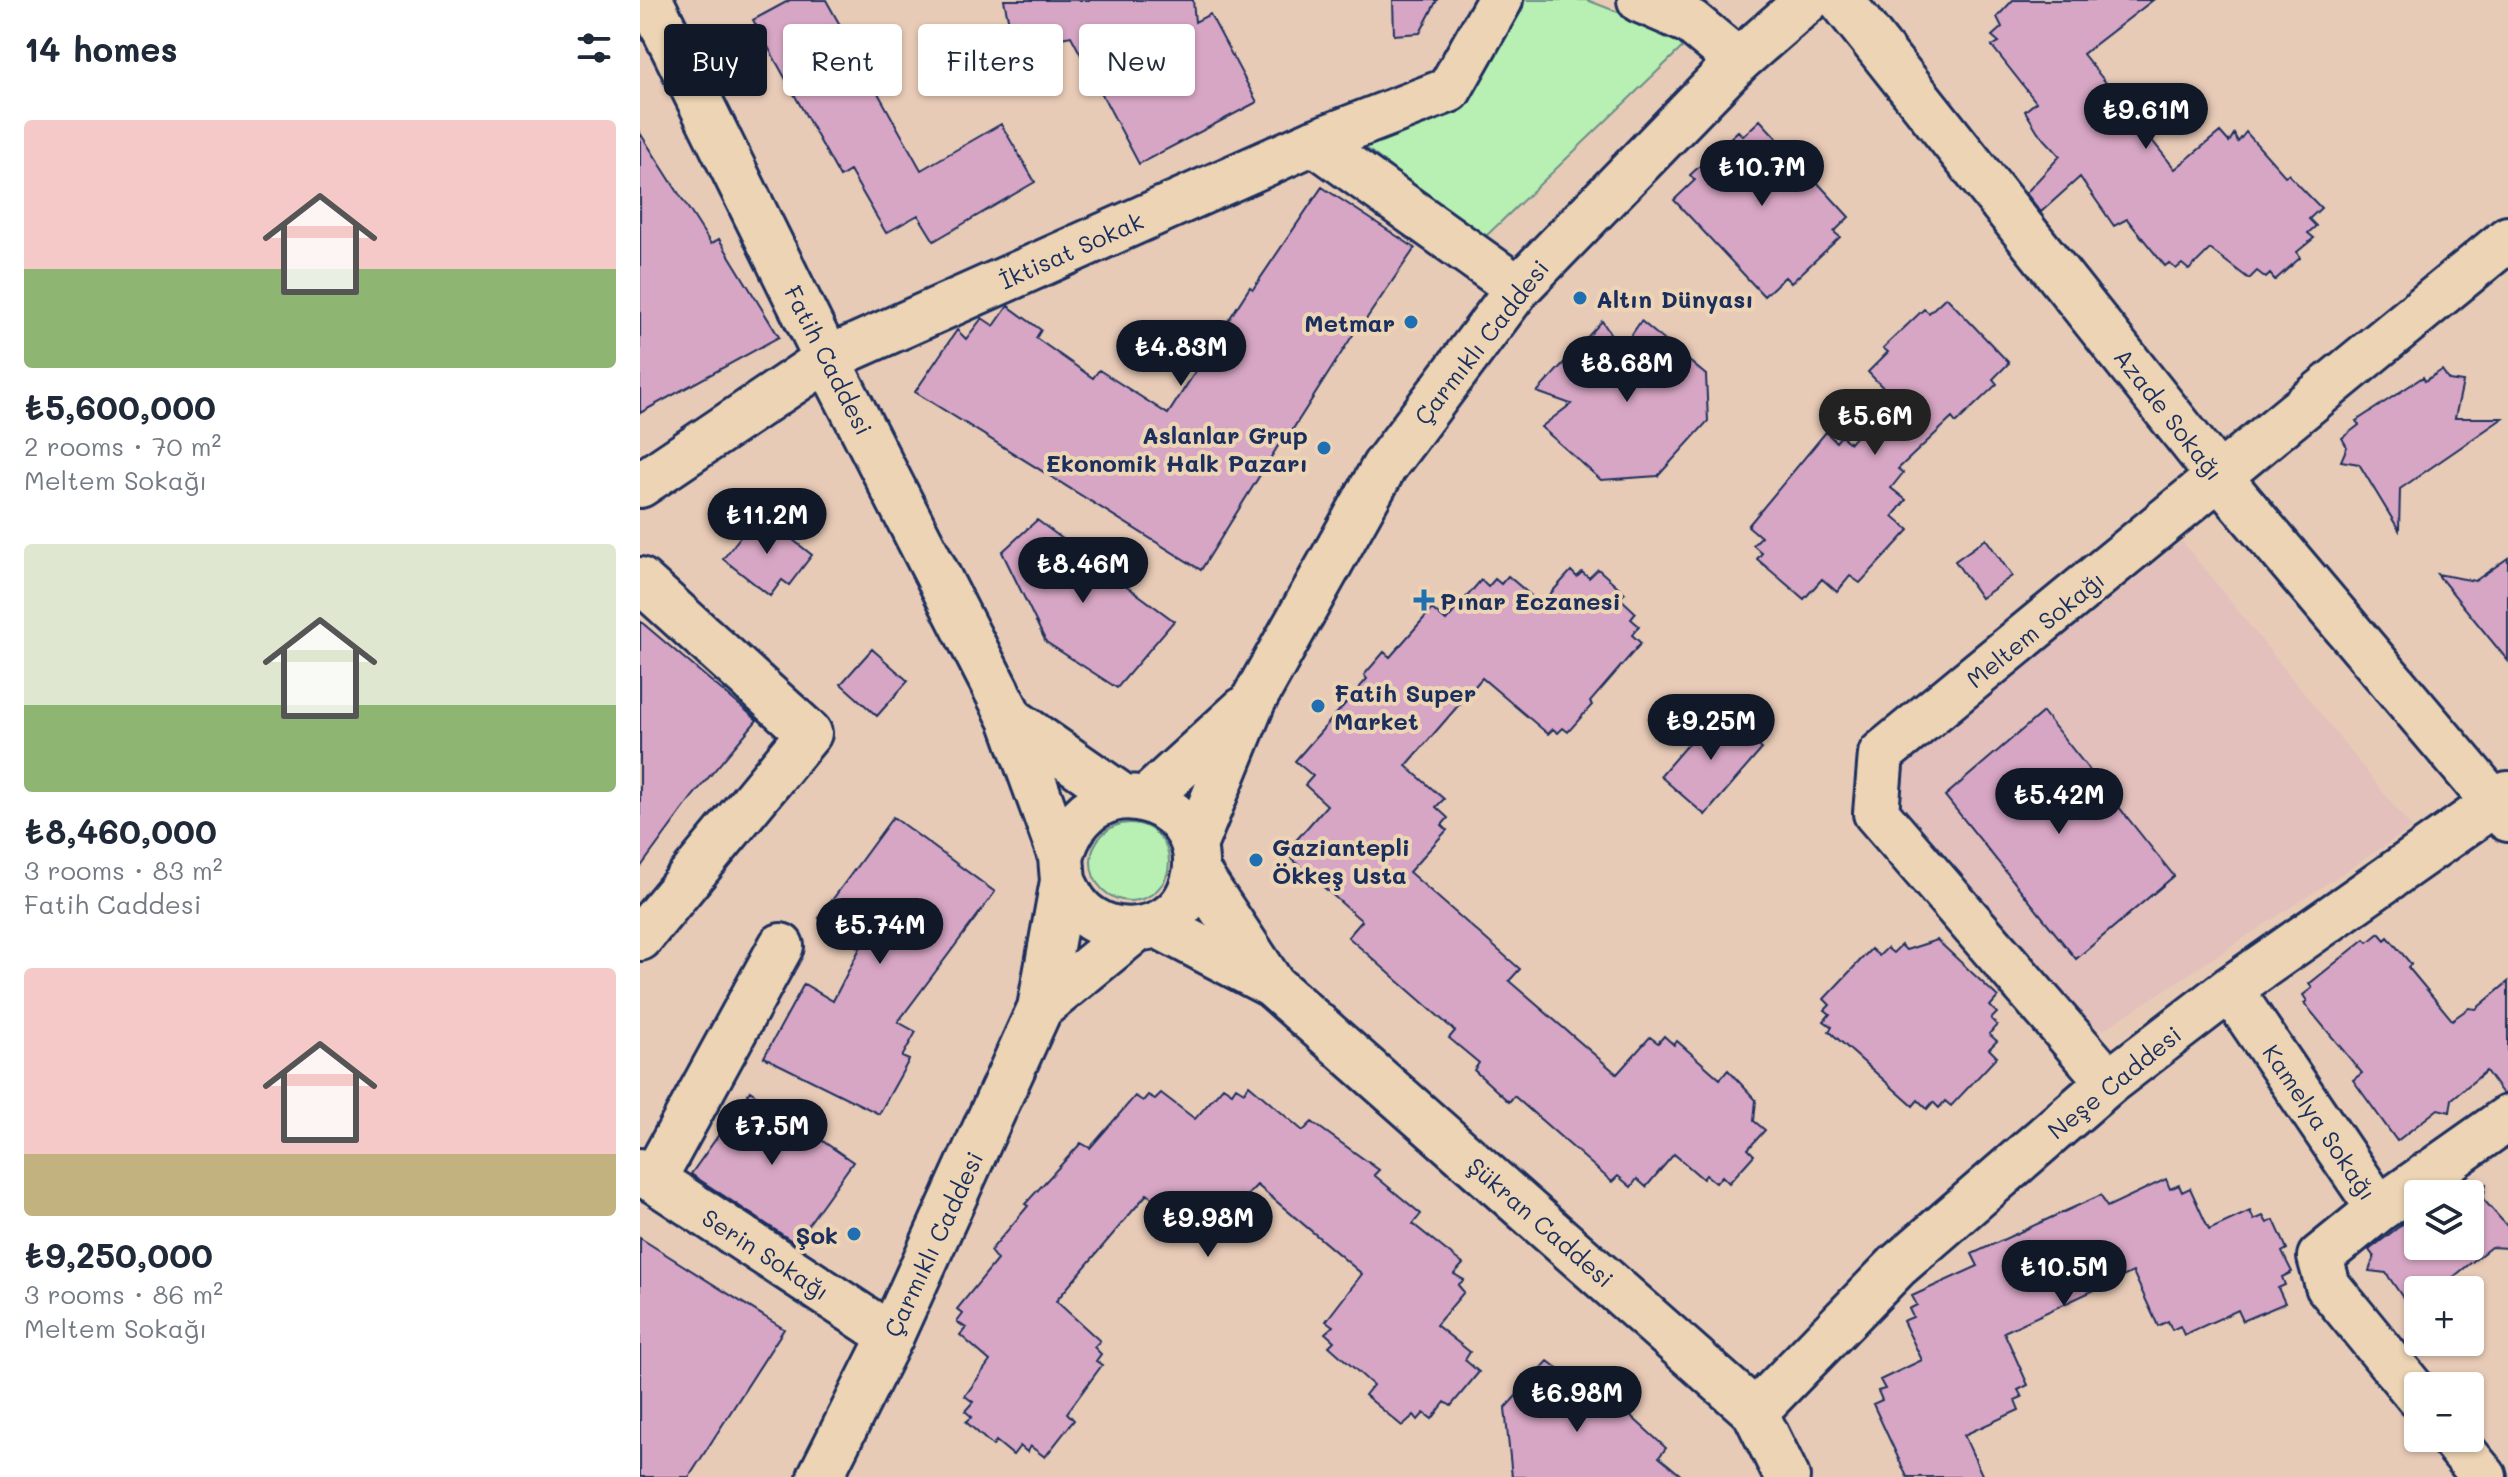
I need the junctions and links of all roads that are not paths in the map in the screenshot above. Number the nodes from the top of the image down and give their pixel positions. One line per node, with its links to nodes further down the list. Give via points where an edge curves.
1 (650, 0): 10 (street, Fatih Caddesi)
2 (1500, 0): 7 (street, İktisat Sokak, via 1449,90)
3 (1640, 0): 6 (street, via 1691,22)
4 (1808, 0): 6 (street, Çarmıklı Caddesi)
5 (1841, 0): 11 (street, Azade Sokağı)
6 (1738, 61): 9 (street, Çarmıklı Caddesi)
7 (1314, 142): 9 (street); 10 (street, İktisat Sokak)
8 (2508, 239): 11 (street, Meltem Sokağı)
9 (1518, 288): 14 (street, Çarmıklı Caddesi, via 1384,467)
10 (827, 359): 12 (street, İktisat Sokak); 15 (street, Fatih Caddesi)
11 (2220, 478): 17 (street, Azade Sokağı); 26 (street, Meltem Sokağı, via 1881,754 1876,813)
12 (640, 485)
13 (640, 580): 21 (street, via 809,733)
14 (1253, 701): 16 (street); 18 (street)
15 (1011, 719): 16 (street); 19 (street, Fatih Caddesi)
16 (1135, 798): 18 (street, via 1168,809 1184,825); 19 (street, via 1100,802 1081,816 1068,835)
17 (2504, 806): 24 (street, Neşe Caddesi)
18 (1195, 858): 20 (street, via 1190,892 1176,911); 23 (street)
19 (1062, 869): 20 (street, via 1073,901 1090,918 1111,929); 25 (street)
20 (1145, 928): 23 (street); 25 (street)
21 (640, 938)
22 (781, 946): 28 (street)
23 (1272, 985): 32 (street, Şükran Caddesi)
24 (2230, 989): 26 (street, Neşe Caddesi); 29 (street, Kamelya Sokağı)
25 (1040, 1008): 30 (street, Çarmıklı Caddesi)
26 (2109, 1082): 32 (street, Neşe Caddesi, via 1897,1266)
27 (2508, 1118): 29 (street)
28 (647, 1176): 30 (street, Serin Sokağı)
29 (2379, 1209): 31 (street, Kamelya Sokağı, via 2320,1257 2328,1286)
30 (891, 1336): 34 (street, Çarmıklı Caddesi)
31 (2404, 1379)
32 (1755, 1412): 35 (street, Şükran Caddesi)
33 (2463, 1452): 36 (street)
34 (820, 1476)
35 (1787, 1477)
36 (2484, 1477)

